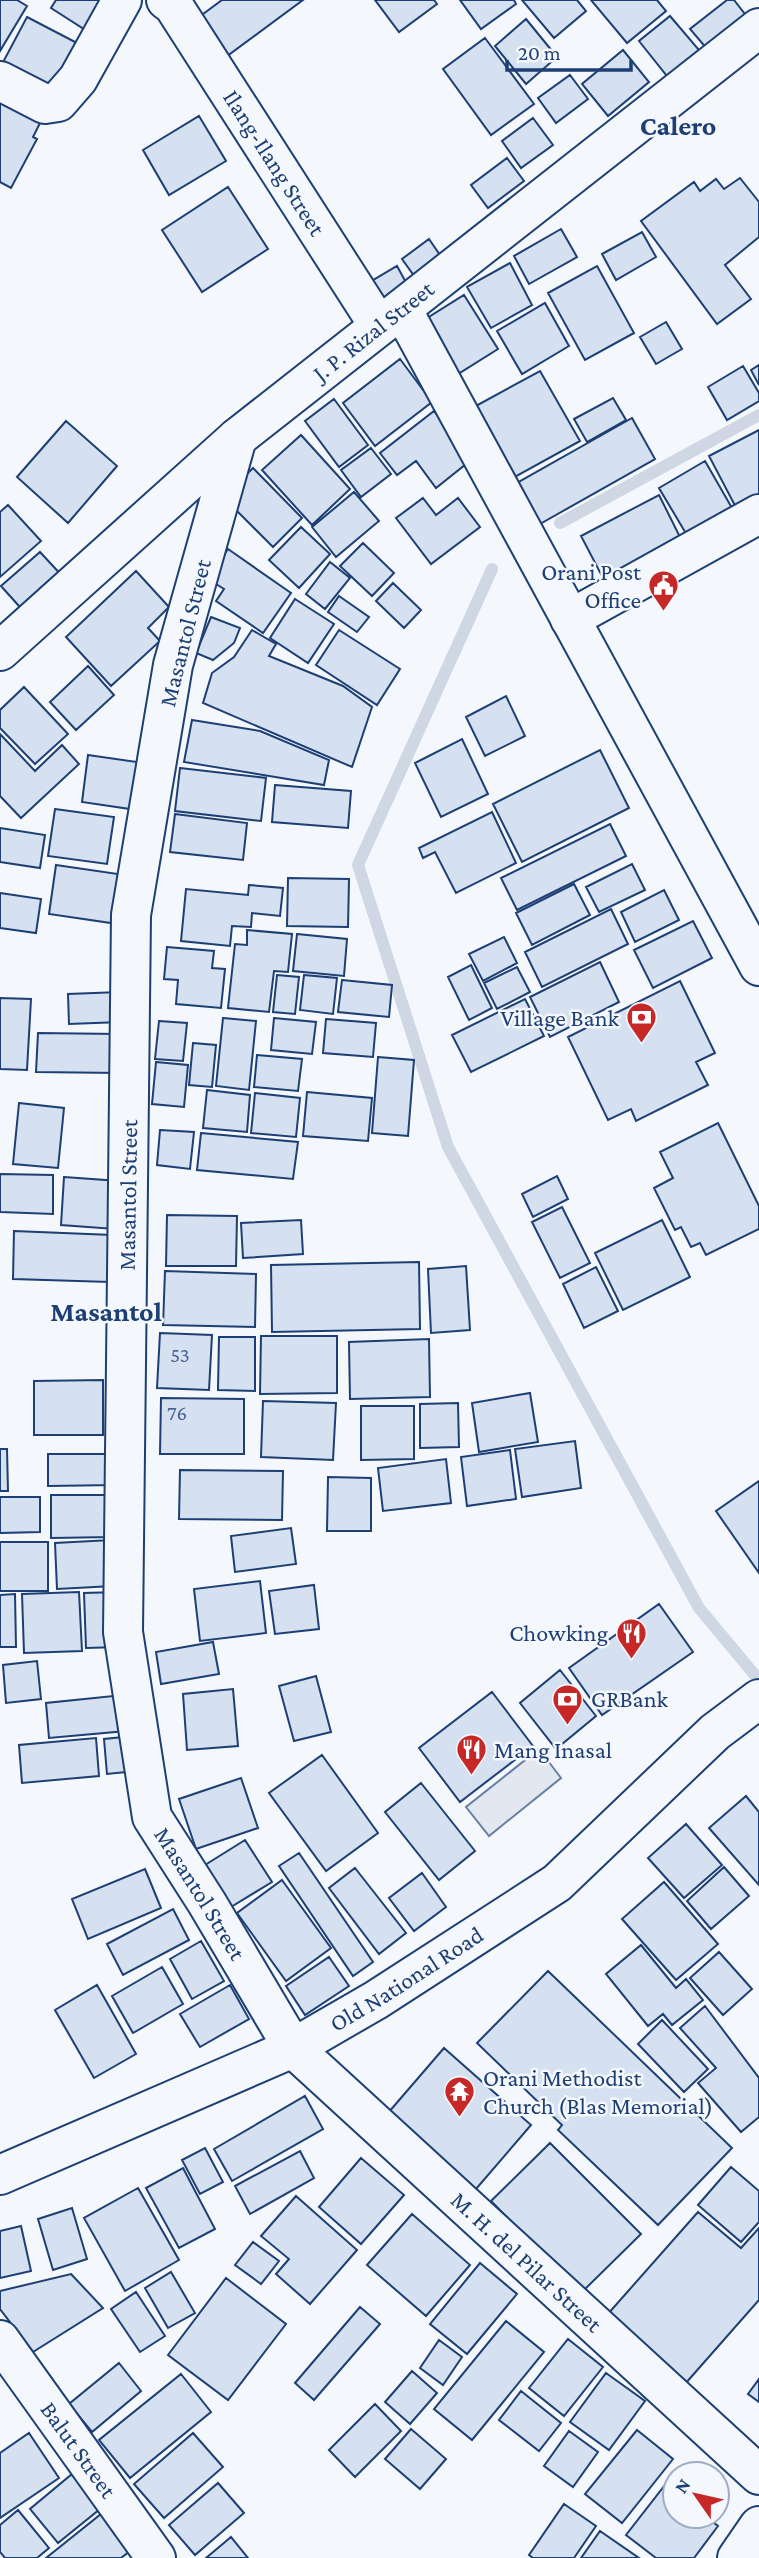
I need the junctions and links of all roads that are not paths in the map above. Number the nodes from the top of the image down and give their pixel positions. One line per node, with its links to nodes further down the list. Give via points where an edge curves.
1 (122, 0): 4 (street, via 78,79 58,102 45,104)
2 (166, 0): 5 (street, Ilang-Ilang Street)
3 (759, 28): 5 (street, J. P. Rizal Street)
4 (0, 80)
5 (391, 317): 6 (street, J. P. Rizal Street); 8 (street, Ilang-Ilang Street)
6 (237, 438): 9 (street, J. P. Rizal Street); 12 (street, Masantol Street, via 173,665 131,915 123,1632 152,1816)
7 (759, 514): 8 (street)
8 (570, 619): 10 (street, Ilang-Ilang Street)
9 (0, 651)
10 (759, 966)
11 (759, 1699): 12 (street, Old National Road, via 715,1732 557,1883)
12 (293, 2048): 13 (street, Old National Road); 15 (street, M. H. del Pilar Street)
13 (0, 2175)
14 (0, 2340): 17 (street, Balut Street)
15 (759, 2474)
16 (759, 2526): 18 (street)
17 (156, 2558)
18 (737, 2558)

